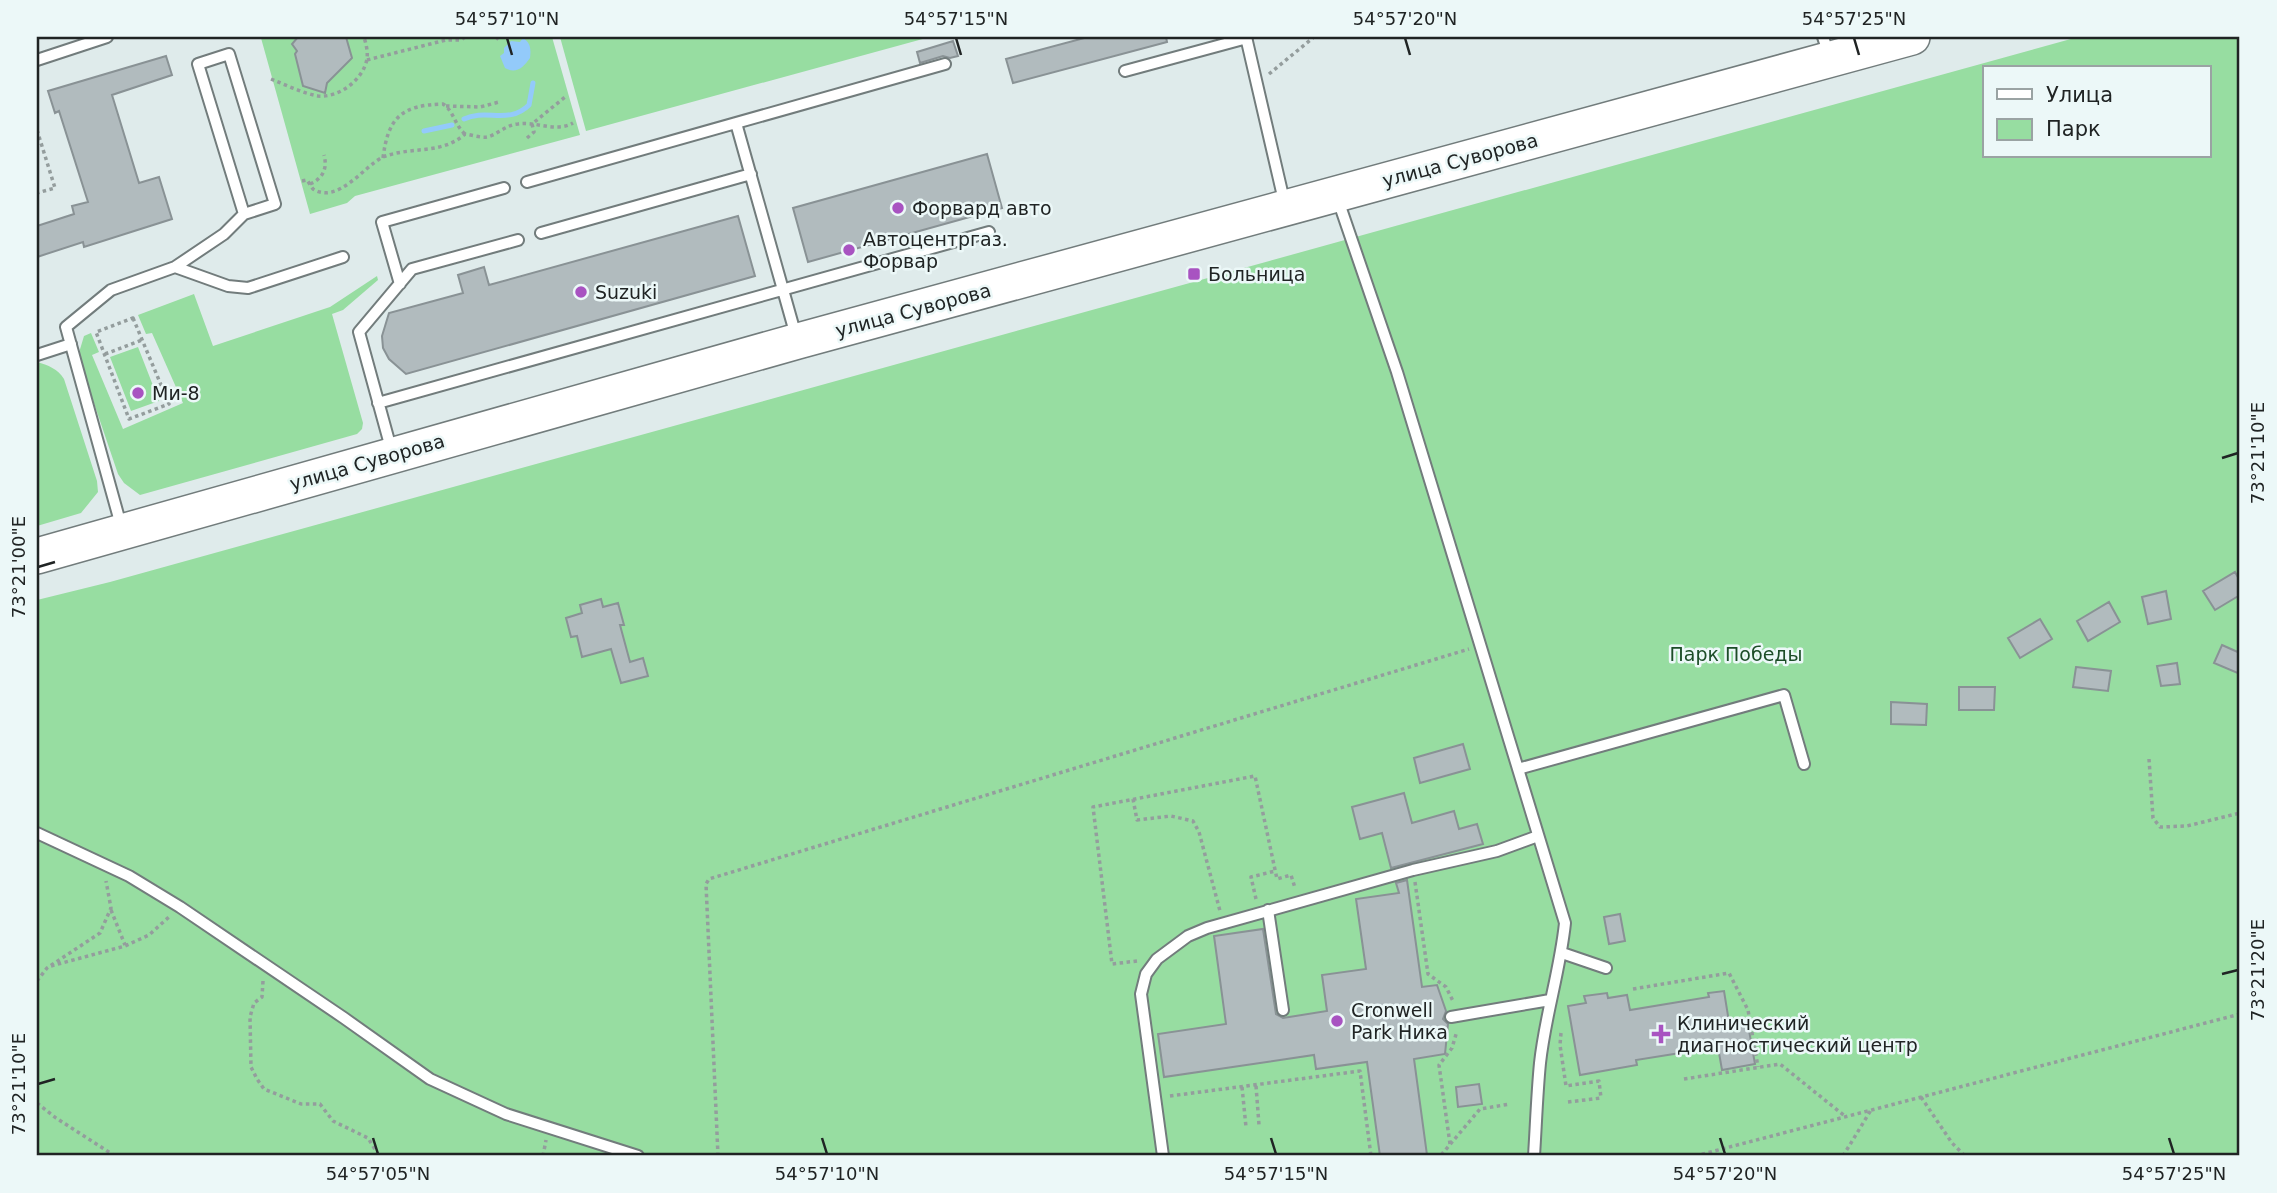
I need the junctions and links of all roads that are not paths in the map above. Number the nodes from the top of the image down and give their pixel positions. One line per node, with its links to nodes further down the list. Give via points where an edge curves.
1 (107, 37): 5 (lane)
2 (1912, 37): 4 (main road, улица Суворова)
3 (1247, 38): 7 (lane); 13 (lane)
4 (1827, 49): 12 (main road, улица Суворова)
5 (37, 60)
6 (945, 64): 8 (lane)
7 (1125, 71)
8 (736, 123): 9 (lane); 10 (lane)
9 (751, 174): 16 (lane); 21 (lane)
10 (527, 182)
11 (504, 188): 20 (lane, via 382,222)
12 (1335, 194): 13 (main road, улица Суворова); 30 (lane, via 1397,372)
13 (1286, 208): 22 (main road, улица Суворова)
14 (244, 214): 14 (lane, via 198,64 229,54 275,204); 19 (lane)
15 (989, 232): 21 (lane)
16 (541, 233)
17 (518, 240): 20 (lane, via 412,269)
18 (343, 257): 19 (lane, via 248,288 228,286)
19 (175, 267): 23 (lane, via 111,290 65,327)
20 (400, 284): 25 (lane, via 359,332)
21 (783, 290): 22 (lane); 25 (lane)
22 (798, 341): 26 (main road, улица Суворова)
23 (71, 344): 24 (lane); 27 (lane)
24 (37, 355)
25 (379, 404): 26 (lane)
26 (393, 455): 27 (main road, улица Суворова)
27 (123, 531): 28 (main road, улица Суворова)
28 (37, 556)
29 (1804, 764): 30 (lane, via 1784,695)
30 (1518, 769): 32 (lane)
31 (37, 833): 39 (lane, via 129,876 180,907 430,1079 506,1114)
32 (1538, 836): 33 (lane, via 1497,851); 34 (lane, via 1565,923)
33 (1263, 911): 37 (lane); 40 (lane, via 1188,936 1157,959 1146,974 1141,994)
34 (1562, 953): 35 (lane); 36 (lane)
35 (1606, 968)
36 (1550, 1000): 38 (lane); 41 (lane, via 1540,1063)
37 (1283, 1010)
38 (1453, 1017)
39 (638, 1156)
40 (1163, 1156)
41 (1534, 1156)

